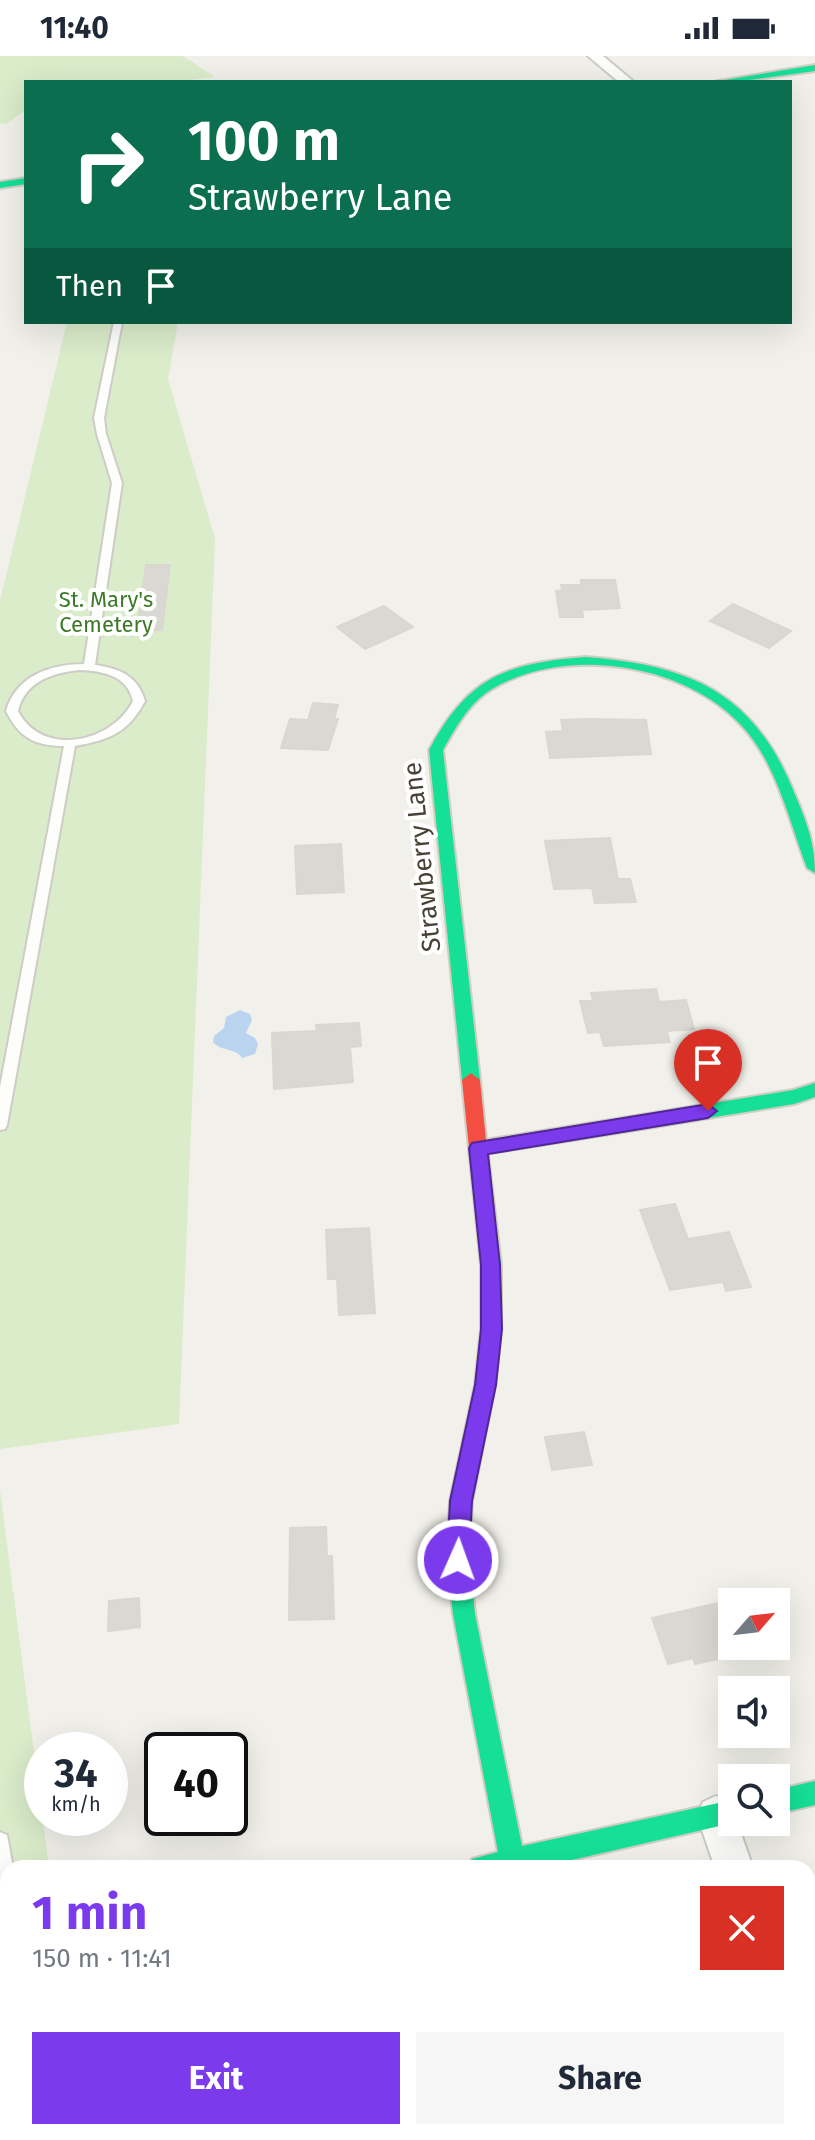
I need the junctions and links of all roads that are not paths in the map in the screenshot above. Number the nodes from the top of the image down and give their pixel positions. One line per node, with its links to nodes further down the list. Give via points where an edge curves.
1 (595, 56): 3 (street)
2 (815, 68): 4 (street)
3 (625, 80)
4 (731, 80)
5 (24, 181): 6 (street)
6 (0, 185)
7 (118, 324): 8 (lane, via 99,418 117,483)
8 (89, 667): 9 (lane, via 132,682 137,709 115,731); 9 (lane, via 36,678 20,691 13,706 17,722 31,735)
9 (70, 743): 12 (lane)
10 (815, 868): 13 (street, Strawberry Lane, via 747,720 686,680 627,664 567,662 511,675 466,700 442,731 436,750)
11 (815, 1090): 13 (street)
12 (0, 1125)
13 (478, 1148): 18 (street, Strawberry Lane, via 491,1265 491,1329 461,1501 458,1560)
14 (815, 1793): 15 (street)
15 (790, 1799)
16 (718, 1814): 18 (street)
17 (728, 1836): 19 (street)
18 (512, 1860)
19 (733, 1860)

